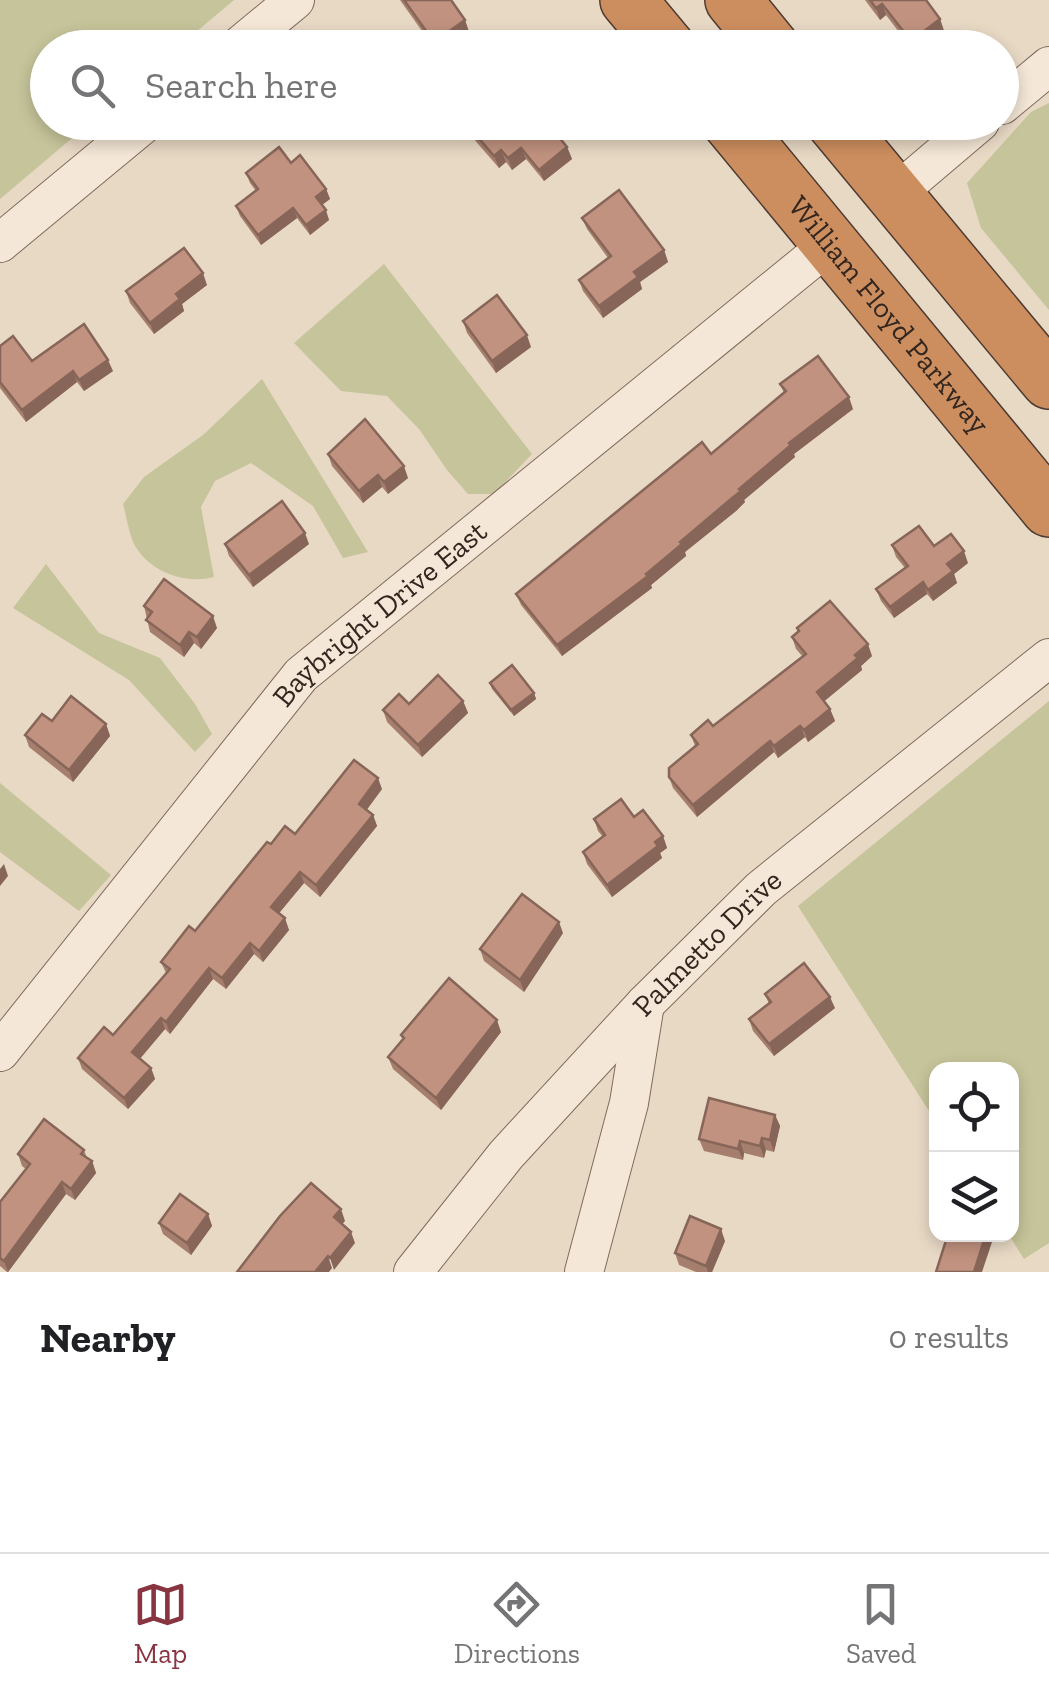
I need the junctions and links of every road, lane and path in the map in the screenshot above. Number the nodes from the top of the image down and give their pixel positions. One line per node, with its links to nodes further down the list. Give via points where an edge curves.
1 (295, 0): 4 (street)
2 (628, 0): 5 (highway)
3 (733, 0): 6 (highway)
4 (259, 30)
5 (653, 30)
6 (757, 30)
7 (1049, 66): 8 (street)
8 (1019, 91)
9 (124, 140): 14 (street)
10 (745, 140): 15 (highway, William Floyd Parkway)
11 (849, 140): 13 (highway)
12 (959, 140): 13 (street)
13 (894, 195): 16 (highway)
14 (0, 242)
15 (830, 243): 17 (highway, William Floyd Parkway); 20 (street, Baybright Drive East, via 301,675)
16 (1049, 381)
17 (1049, 509)
18 (1049, 658): 19 (street, Palmetto Drive, via 761,889)
19 (646, 1004): 21 (street, Palmetto Drive, via 506,1155); 22 (street, via 629,1103)
20 (0, 1052)
21 (412, 1272)
22 (584, 1272)

